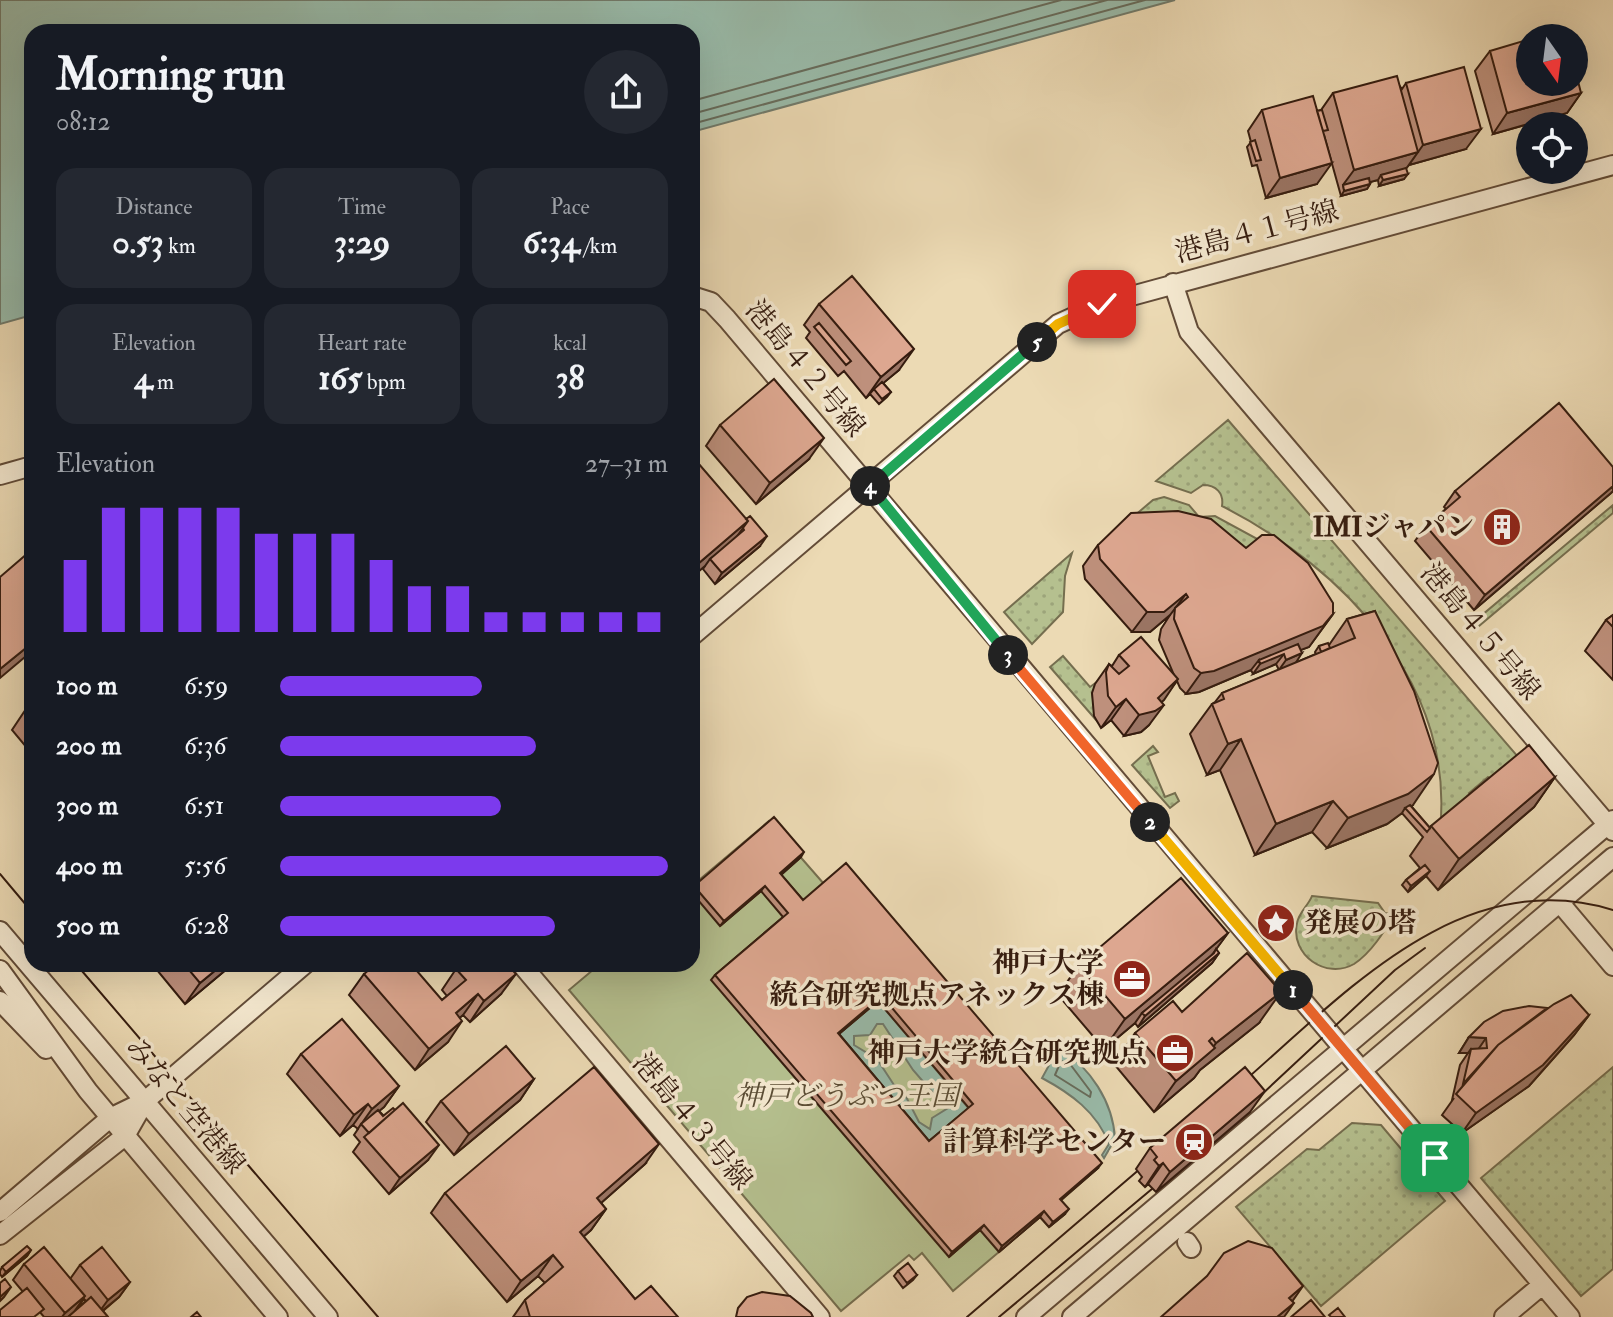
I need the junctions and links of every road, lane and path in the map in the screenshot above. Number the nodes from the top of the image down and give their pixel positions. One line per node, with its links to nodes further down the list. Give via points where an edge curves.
1 (1613, 165): 2 (street, 港島４１号線)
2 (1173, 283): 6 (street, 港島４１号線, via 1102,304 1058,324); 8 (street, 港島４５号線, via 1189,332)
3 (700, 299): 6 (street, 港島４２号線, via 727,319)
4 (24, 468): 5 (street)
5 (0, 475)
6 (869, 487): 7 (street, 港島４１号線); 19 (street, 港島４２号線)
7 (700, 629)
8 (1611, 825): 19 (street)
9 (1613, 857): 10 (street)
10 (1560, 903): 13 (street); 20 (street)
11 (0, 931): 12 (street, みなと空港線)
12 (24, 959)
13 (1613, 966)
14 (0, 970): 21 (street)
15 (35, 972): 22 (street, みなと空港線)
16 (296, 972): 22 (street)
17 (528, 972): 30 (street, 港島４３号線)
18 (0, 1001): 21 (street)
19 (1342, 1049): 20 (street, 港島４２号線); 31 (street)
20 (1361, 1072): 27 (street, 港島４２号線); 32 (street)
21 (88, 1091): 23 (street)
22 (145, 1101): 23 (street); 24 (street); 29 (street, みなと空港線)
23 (110, 1118): 24 (street); 25 (street)
24 (125, 1136): 26 (street); 28 (street)
25 (0, 1212)
26 (0, 1235)
27 (1542, 1285): 33 (street); 34 (street, 港島４２号線)
28 (278, 1317)
29 (328, 1317)
30 (820, 1317)
31 (1026, 1317)
32 (1072, 1317)
33 (1504, 1317)
34 (1570, 1317)

